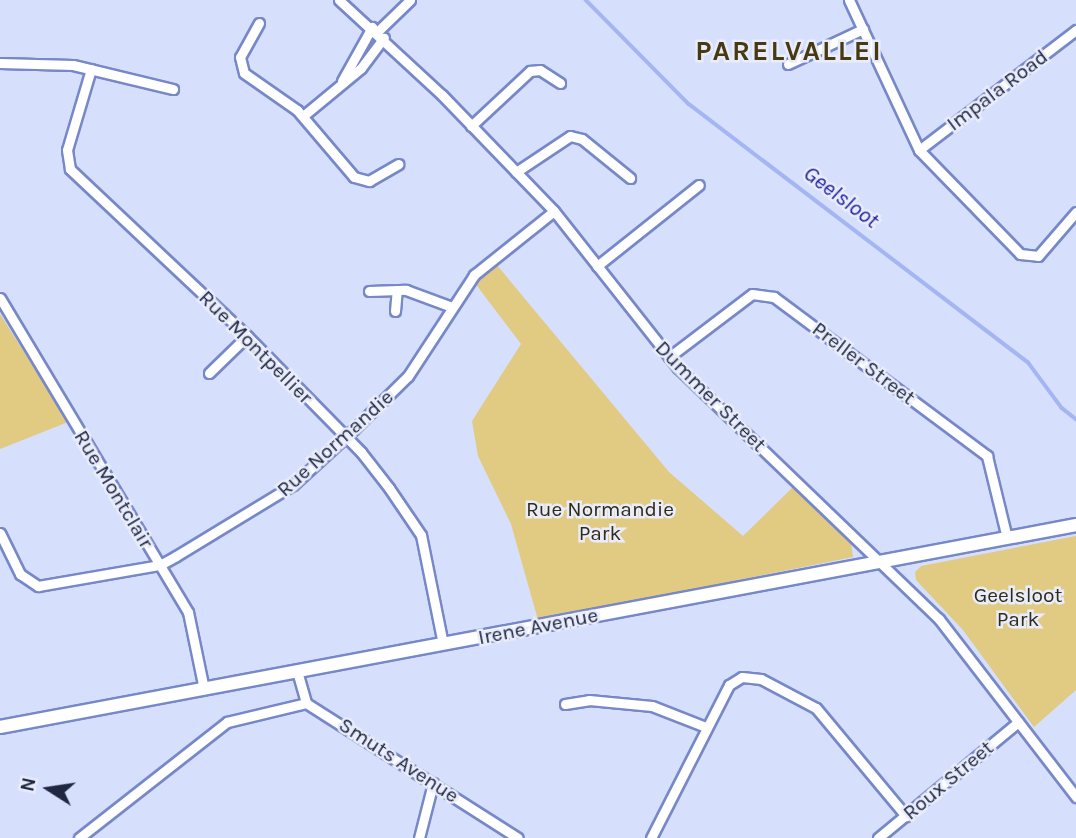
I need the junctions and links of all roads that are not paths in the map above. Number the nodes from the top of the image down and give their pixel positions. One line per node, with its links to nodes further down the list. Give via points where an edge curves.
1 (339, 0): 7 (street, Dummer Street)
2 (410, 0): 7 (street)
3 (849, 0): 5 (street)
4 (259, 23): 14 (street, via 240,57 241,69)
5 (863, 29): 9 (street); 16 (street)
6 (1076, 30): 16 (street, Impala Road)
7 (378, 32): 11 (street); 11 (street, via 361,68); 15 (street, Dummer Street)
8 (0, 63): 10 (street)
9 (788, 64)
10 (91, 69): 13 (street); 29 (street, Rue Montpellier, via 67,150 71,169)
11 (341, 83): 14 (street)
12 (560, 83): 15 (street, via 540,70 530,71)
13 (173, 89)
14 (303, 116): 17 (street, via 359,180 369,181)
15 (471, 125): 18 (street, Dummer Street)
16 (919, 150): 22 (street, via 1026,258 1042,253)
17 (399, 164)
18 (516, 172): 19 (street, via 570,136 582,139); 21 (street, Dummer Street)
19 (630, 178)
20 (699, 185): 23 (street)
21 (554, 211): 23 (street, Dummer Street); 27 (street, Rue Normandie, via 474,275)
22 (1076, 212)
23 (597, 266): 30 (street, Dummer Street)
24 (397, 290): 25 (street); 27 (street); 28 (street)
25 (369, 291)
26 (1, 301): 37 (street, Rue Montclair)
27 (452, 307): 32 (street, Rue Normandie, via 408,376)
28 (395, 312)
29 (247, 336): 31 (street); 32 (street, Rue Montpellier)
30 (669, 357): 35 (street, Preller Street, via 752,294 774,297 987,456); 36 (street, Dummer Street)
31 (209, 373)
32 (345, 436): 37 (street, Rue Normandie, via 276,496); 38 (street, Rue Montpellier, via 421,535)
33 (1076, 525): 35 (street, Irene Avenue)
34 (0, 533): 37 (street, Rue Normandie, via 20,574 38,586)
35 (1007, 538): 36 (street, Irene Avenue)
36 (880, 562): 38 (street, Irene Avenue); 43 (street, Dummer Street, via 939,618)
37 (160, 565): 40 (street, Rue Montclair, via 192,622)
38 (443, 644): 39 (street, Irene Avenue)
39 (297, 671): 40 (street, Irene Avenue); 41 (street)
40 (204, 689): 44 (street, Irene Avenue)
41 (306, 703): 46 (street, Smuts Avenue); 49 (street, via 234,717)
42 (565, 704): 45 (street, via 589,699 652,706)
43 (1018, 722): 47 (street, Dummer Street); 48 (street, Roux Street)
44 (0, 727)
45 (706, 727): 48 (street, via 734,680 751,677 775,685 821,713); 52 (street)
46 (433, 783): 50 (street); 51 (street, Smuts Avenue)
47 (1076, 797)
48 (906, 816): 53 (street, Roux Street)
49 (79, 838)
50 (419, 838)
51 (518, 838)
52 (651, 838)
53 (878, 838)

